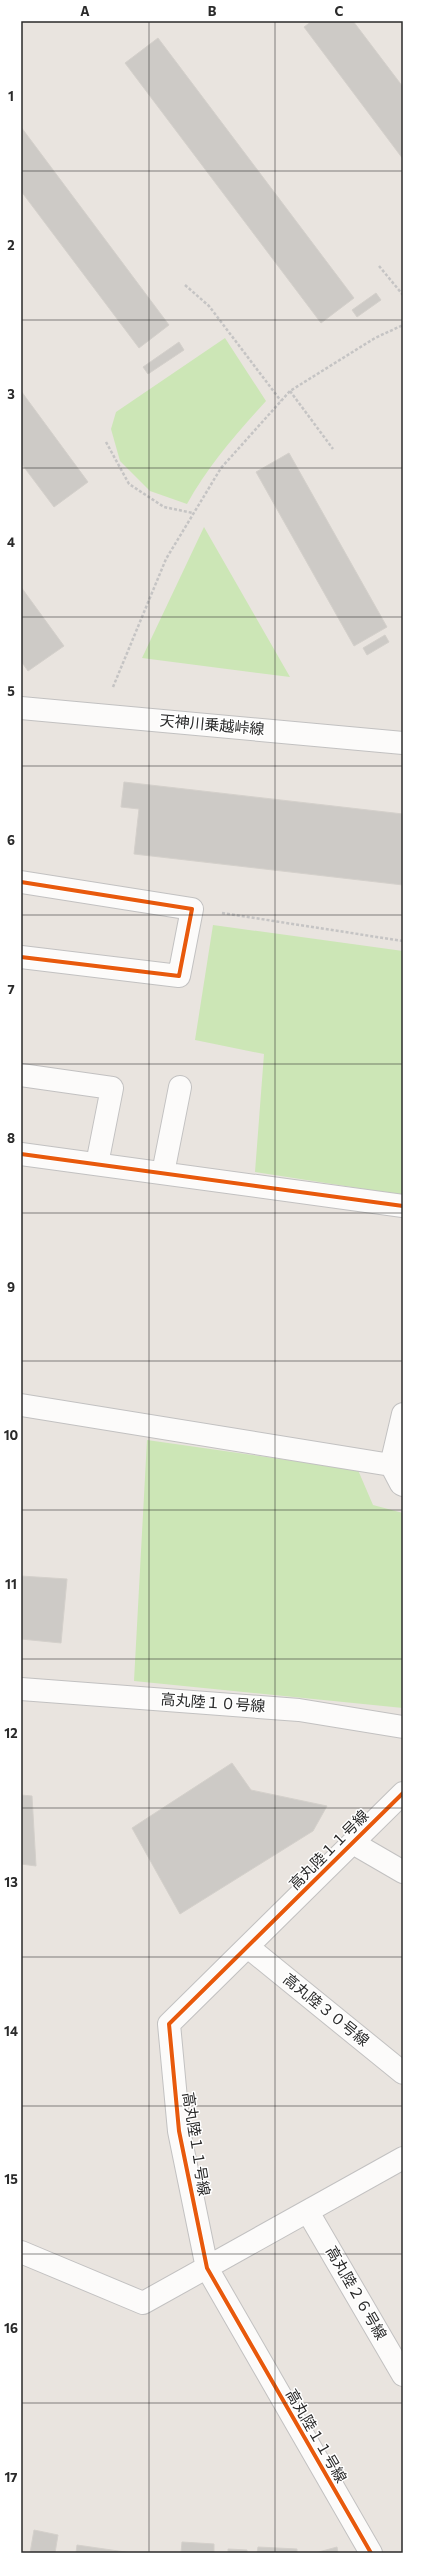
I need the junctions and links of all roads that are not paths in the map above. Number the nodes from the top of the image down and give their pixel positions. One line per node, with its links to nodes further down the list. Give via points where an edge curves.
1 (21, 708): 2 (street, 天神川乗越峠線)
2 (403, 743)
3 (21, 882): 4 (street, via 192,909 179,976)
4 (21, 957)
5 (21, 1075): 8 (street, via 112,1088)
6 (180, 1087): 9 (street)
7 (21, 1154): 8 (street)
8 (97, 1164): 9 (street)
9 (163, 1173): 10 (street)
10 (403, 1206)
11 (21, 1405): 13 (street)
12 (403, 1414): 13 (street)
13 (391, 1465): 14 (street, via 400,1484)
14 (403, 1485)
15 (21, 1688): 16 (street, 高丸陸１０号線, via 299,1710)
16 (403, 1727)
17 (403, 1793): 18 (street, 高丸陸１１号線)
18 (353, 1843): 19 (street); 20 (street, 高丸陸１１号線)
19 (403, 1872)
20 (248, 1947): 21 (street, 高丸陸３０号線); 25 (street, 高丸陸１１号線, via 169,2024 178,2131)
21 (403, 2073)
22 (403, 2158): 23 (street)
23 (308, 2212): 25 (street); 26 (street, 高丸陸２６号線)
24 (21, 2252): 25 (street, via 143,2303)
25 (207, 2268): 27 (street, 高丸陸１１号線)
26 (403, 2375)
27 (371, 2553)

